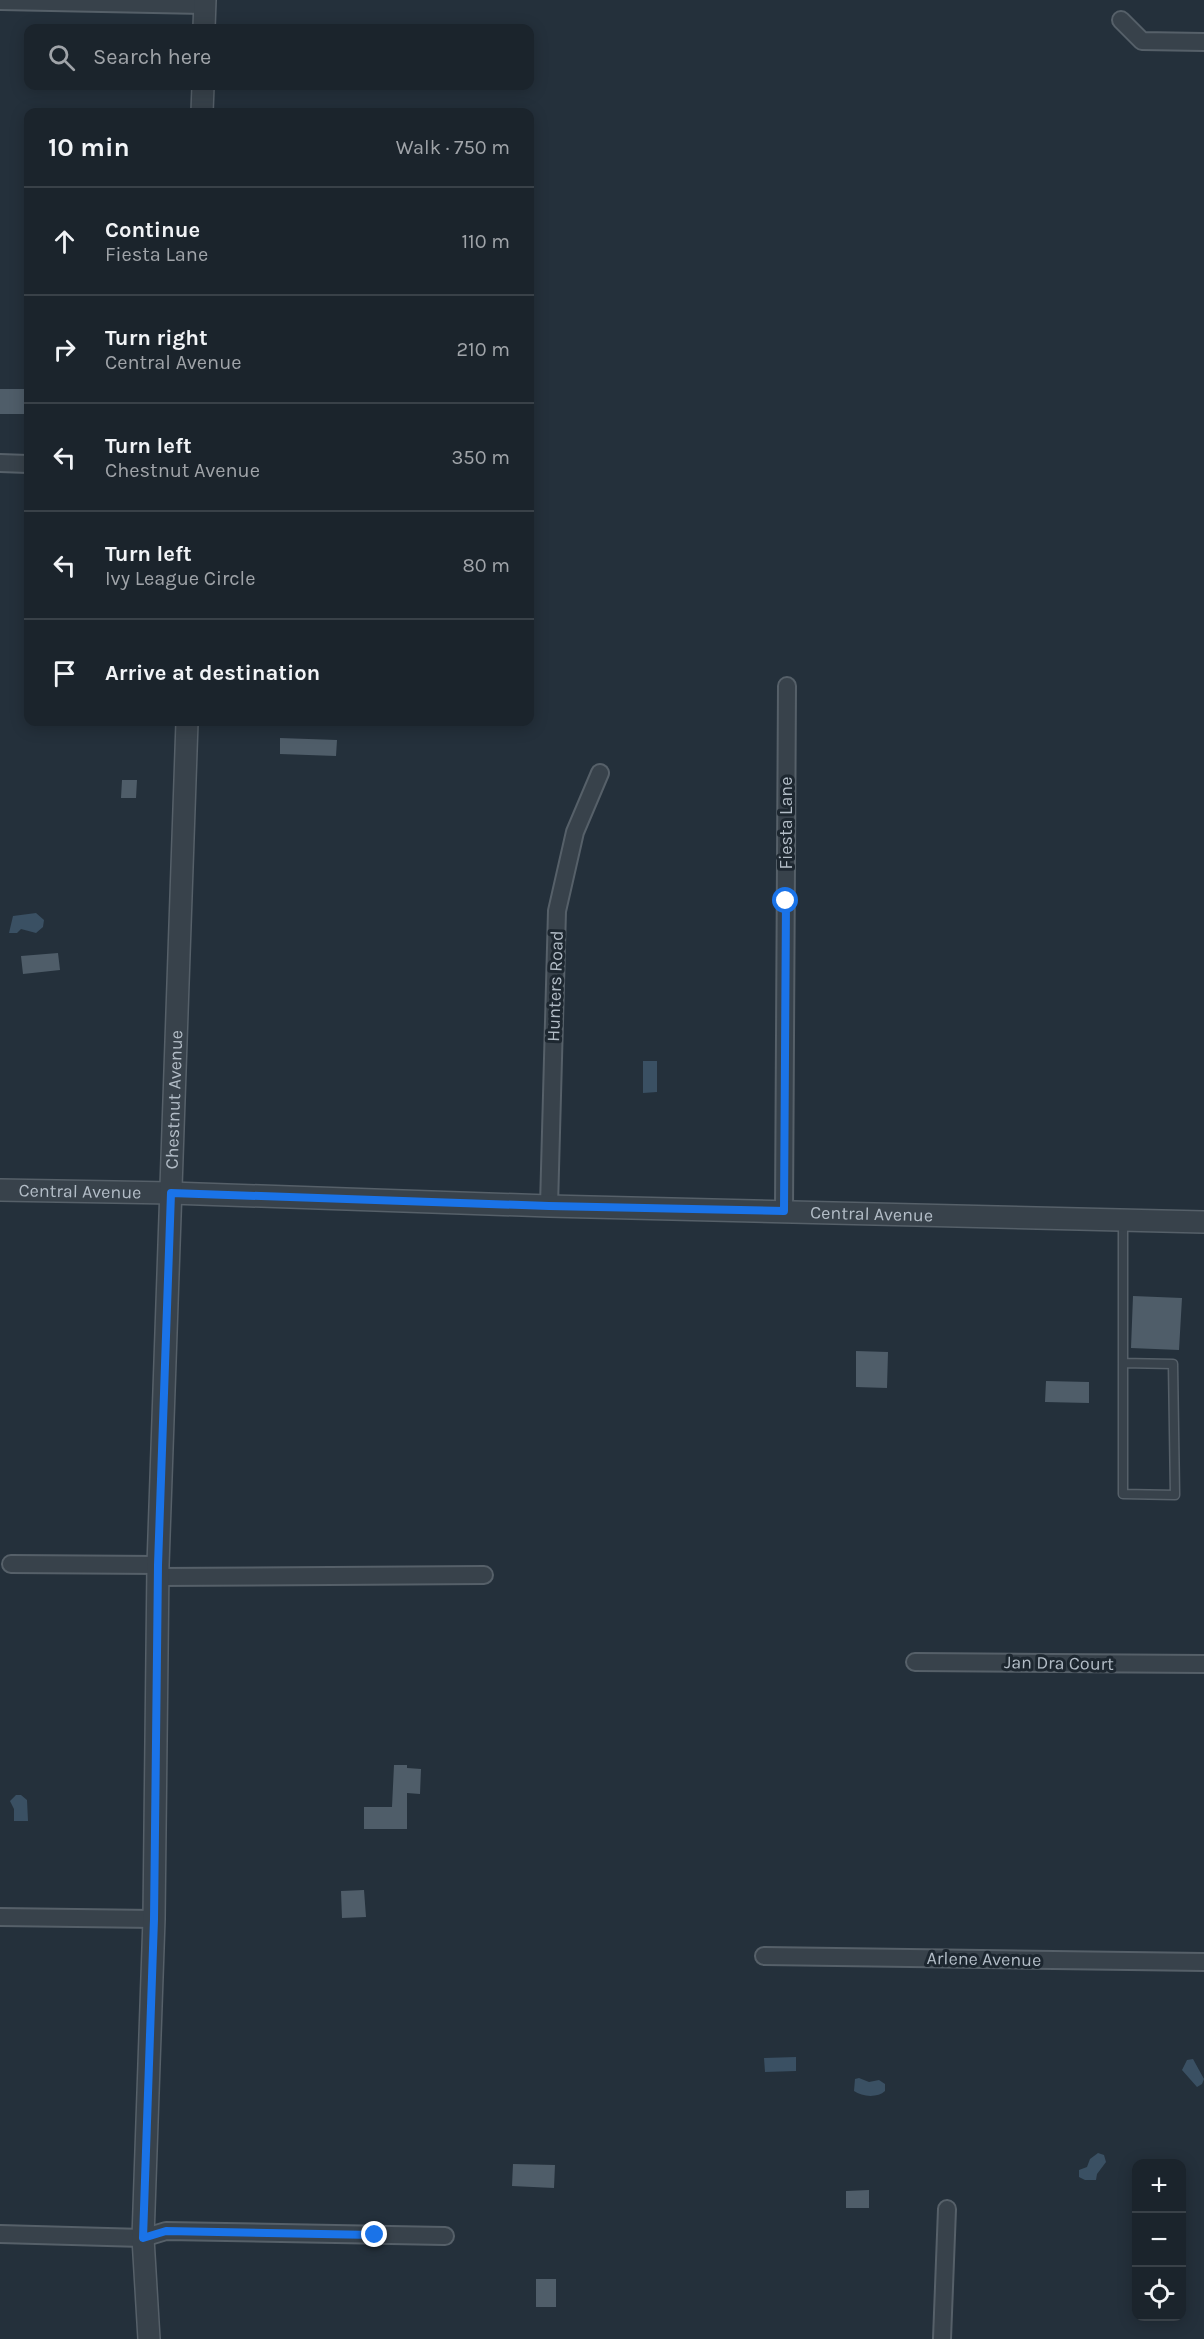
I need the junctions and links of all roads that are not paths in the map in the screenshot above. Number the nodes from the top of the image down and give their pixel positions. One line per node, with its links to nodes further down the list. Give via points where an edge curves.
1 (0, 2): 2 (street)
2 (205, 2): 4 (street)
3 (1121, 20): 5 (street, via 1142,41)
4 (204, 24)
5 (1204, 42)
6 (203, 90): 7 (street)
7 (202, 108)
8 (0, 463): 9 (street)
9 (24, 464)
10 (787, 686): 16 (street, Fiesta Lane)
11 (187, 726): 14 (street, Chestnut Avenue)
12 (600, 773): 15 (street, Hunters Road, via 575,832 557,911)
13 (0, 1190): 14 (street, Central Avenue)
14 (171, 1193): 15 (street, Central Avenue); 21 (street, Chestnut Avenue)
15 (549, 1206): 16 (street, Central Avenue)
16 (784, 1211): 17 (street, Central Avenue)
17 (1123, 1219): 18 (street, Central Avenue); 19 (lane)
18 (1204, 1222)
19 (1123, 1363): 19 (lane, via 1123,1494 1175,1495 1173,1364)
20 (10, 1564): 21 (street)
21 (158, 1571): 22 (street); 26 (street, Chestnut Avenue)
22 (484, 1575)
23 (915, 1662): 24 (street, Jan Dra Court)
24 (1204, 1664)
25 (0, 1917): 26 (street)
26 (154, 1919): 32 (street, Chestnut Avenue)
27 (764, 1956): 28 (street, Arlene Avenue)
28 (1204, 1962)
29 (947, 2209): 34 (street)
30 (0, 2234): 32 (street)
31 (445, 2236): 32 (street, via 166,2231)
32 (143, 2238): 33 (street, Chestnut Avenue)
33 (149, 2339)
34 (942, 2339)

